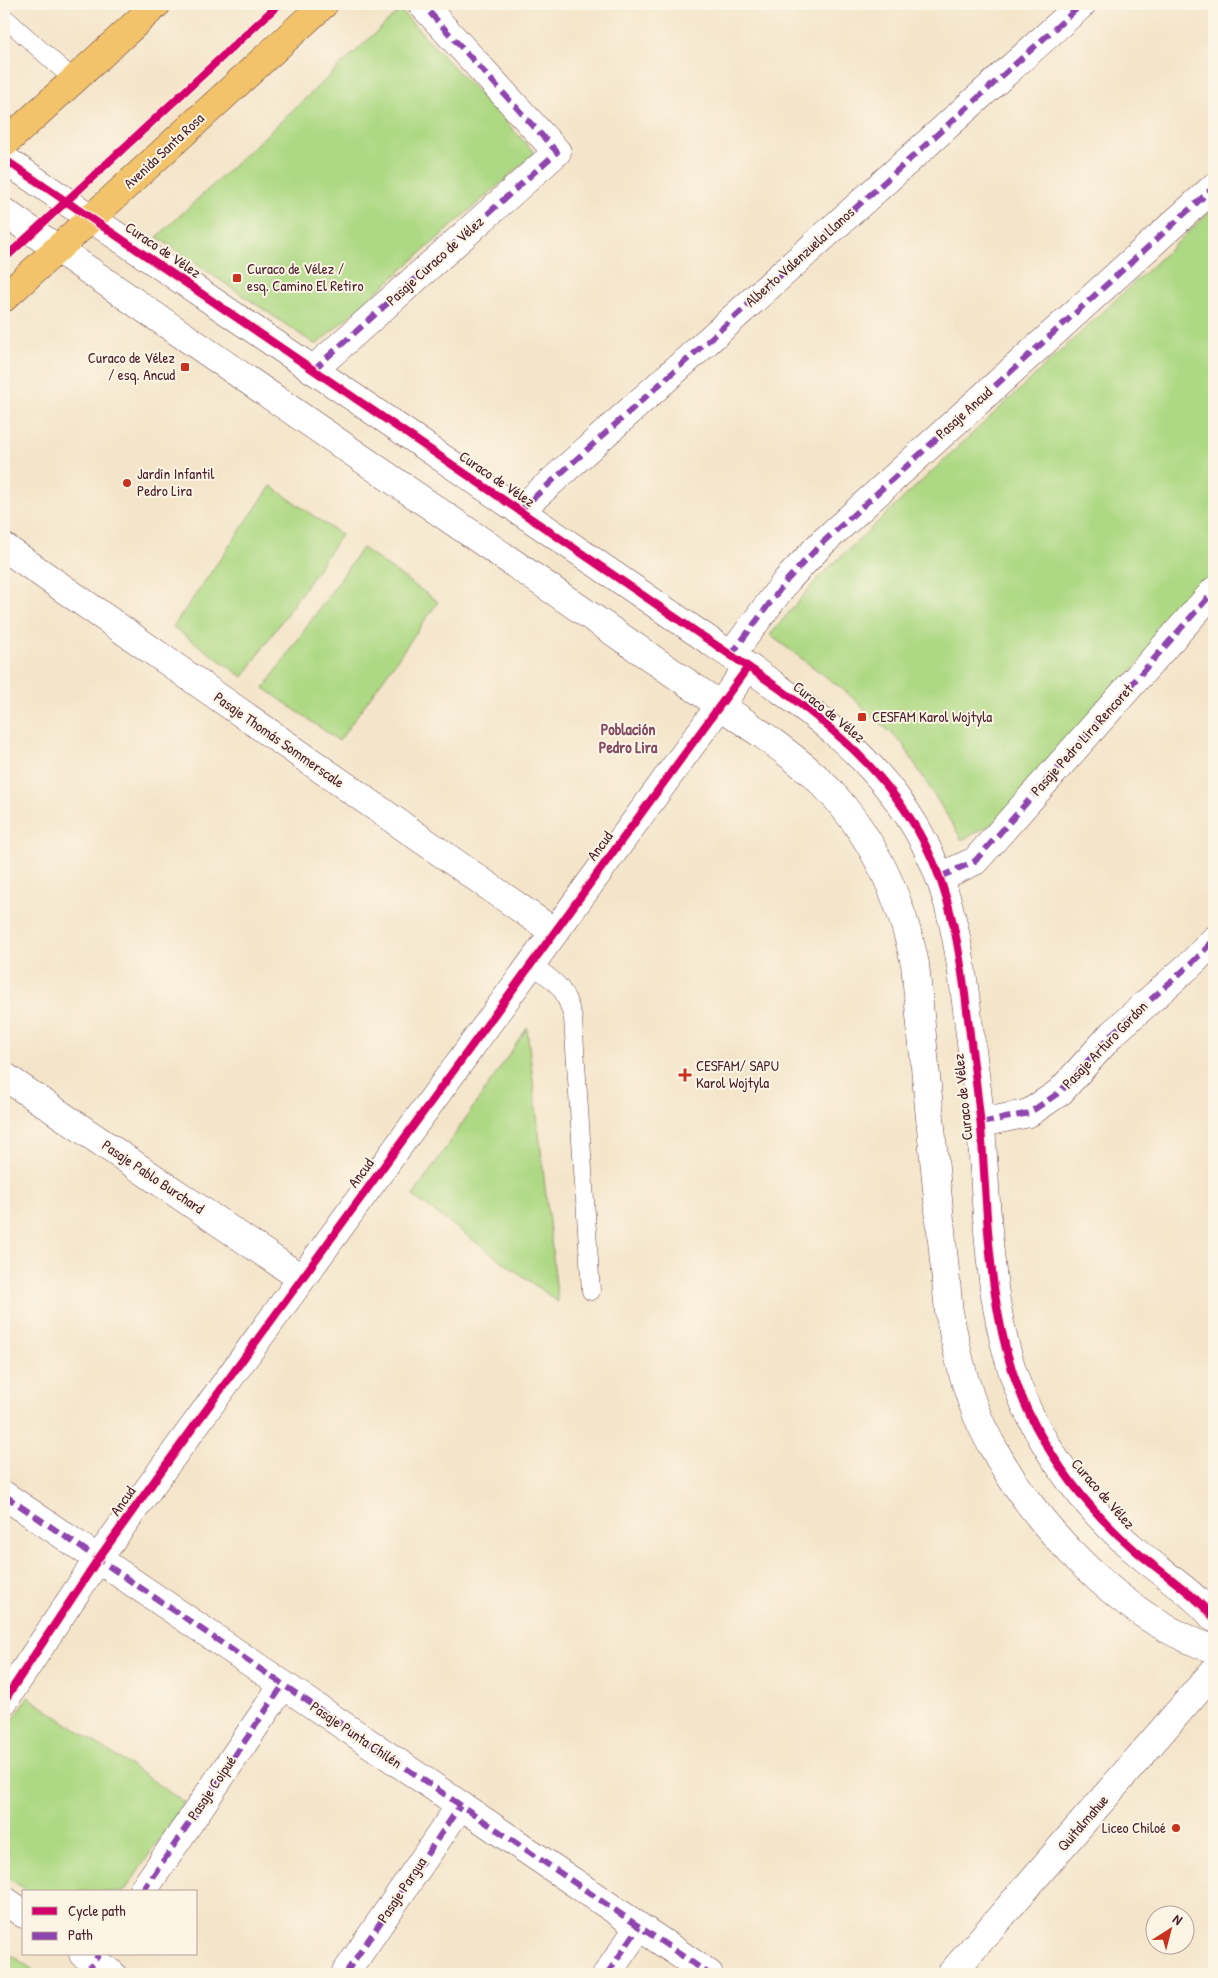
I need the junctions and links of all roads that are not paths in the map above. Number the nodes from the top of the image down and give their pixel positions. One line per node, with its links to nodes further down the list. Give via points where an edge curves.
1 (156, 4): 6 (main road)
2 (324, 4): 11 (main road, Avenida Santa Rosa)
3 (422, 4): 14 (street, Pasaje Curaco de Vélez, via 557,152)
4 (1082, 4): 15 (street, Alberto Valenzuela Llanos)
5 (4, 17): 6 (lane)
6 (74, 80): 7 (main road)
7 (4, 144)
8 (4, 159): 11 (street, Curaco de Vélez)
9 (1214, 187): 18 (street, Pasaje Ancud, via 821,544 787,580)
10 (4, 212): 12 (street)
11 (91, 218): 12 (main road, Avenida Santa Rosa); 14 (street, Curaco de Vélez)
12 (57, 249): 13 (main road, Avenida Santa Rosa); 19 (street)
13 (4, 298)
14 (313, 370): 15 (street, Curaco de Vélez)
15 (519, 511): 18 (street, Curaco de Vélez)
16 (4, 547): 21 (street, Pasaje Thomás Sommerscale)
17 (1214, 591): 20 (street, Pasaje Pedro Lira Rencoret, via 975,861)
18 (740, 661): 19 (street, Ancud); 20 (street, Curaco de Vélez, via 842,737 868,762 904,808)
19 (719, 705): 21 (street, Ancud); 31 (street, via 799,762 820,781 858,826 889,878 900,904 915,964 956,1350 989,1442 1035,1511 1088,1568 1165,1628)
20 (940, 877): 25 (street, Curaco de Vélez, via 952,911 959,946)
21 (554, 932): 23 (street, Ancud)
22 (1214, 940): 25 (street, Pasaje Arturo Gordon, via 1113,1033 1060,1092 1029,1114)
23 (531, 964): 26 (street, Ancud); 27 (lane, via 557,983 567,997 573,1018)
24 (4, 1076): 26 (street, Pasaje Pablo Burchard)
25 (981, 1123): 30 (street, Curaco de Vélez, via 990,1257 997,1306 1013,1372 1034,1423 1075,1488 1104,1522 1193,1596)
26 (301, 1278): 29 (street, Ancud)
27 (591, 1291)
28 (4, 1495): 29 (street, Pasaje Punta Chilén)
29 (98, 1559): 33 (street, Pasaje Punta Chilén); 34 (street, Ancud)
30 (1214, 1618)
31 (1214, 1649)
32 (1214, 1671): 43 (street, Quitalmahue)
33 (283, 1685): 35 (street, Pasaje Punta Chilén); 36 (street, Pasaje Coipué)
34 (4, 1701)
35 (460, 1806): 39 (street, Pasaje Punta Chilén); 40 (street, Pasaje Pargua)
36 (143, 1890)
37 (4, 1900): 38 (street)
38 (22, 1913)
39 (639, 1927): 41 (street); 42 (street, Pasaje Punta Chilén)
40 (345, 1974)
41 (607, 1974)
42 (710, 1974)
43 (952, 1974)

